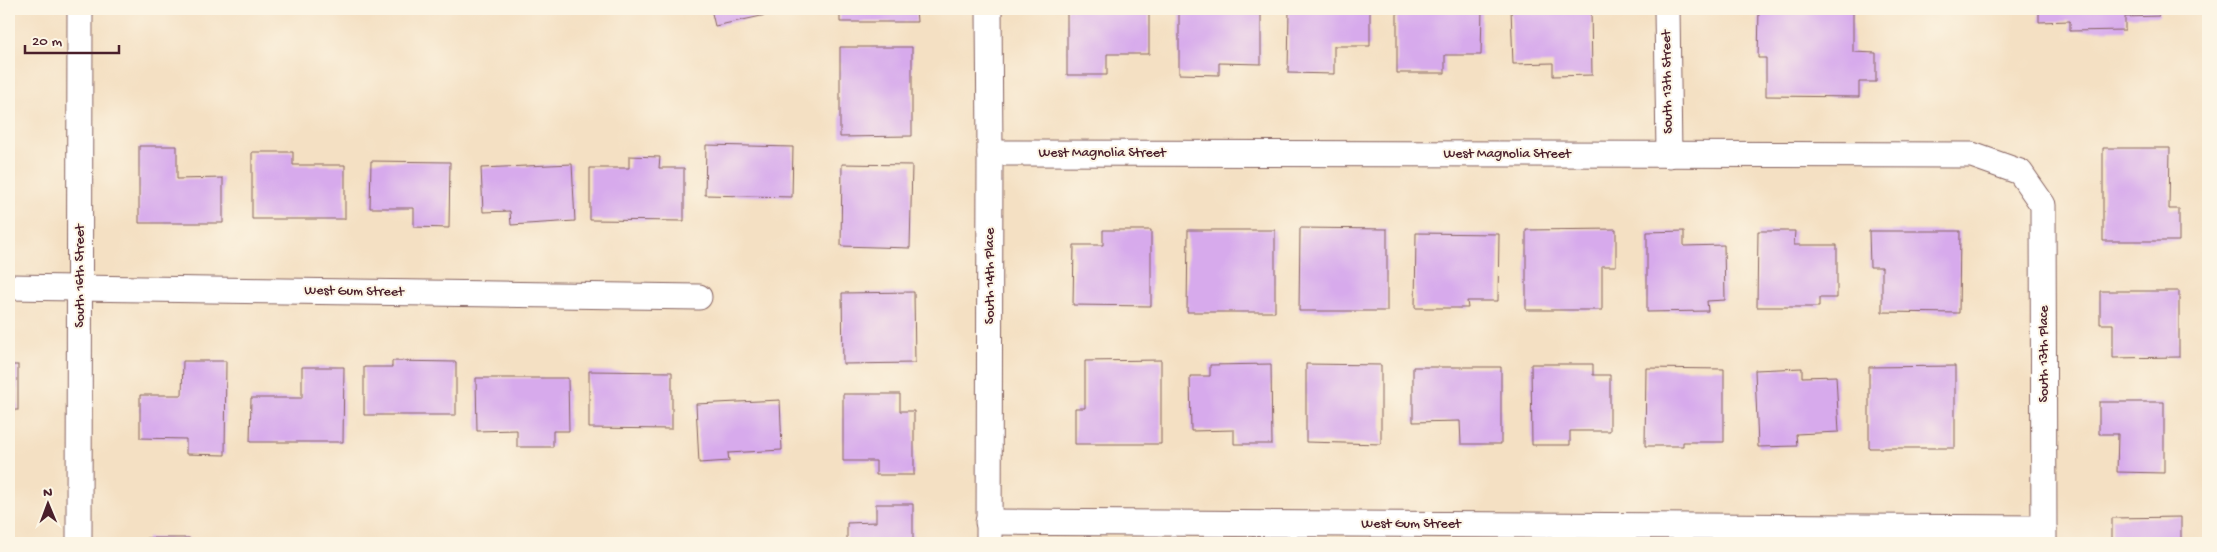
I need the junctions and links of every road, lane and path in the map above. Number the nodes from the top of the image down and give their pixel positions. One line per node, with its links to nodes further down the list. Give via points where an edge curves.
1 (80, 9): 8 (street, South 16th Street)
2 (988, 9): 4 (street, South 14th Place)
3 (1668, 9): 5 (street, South 13th Street)
4 (990, 153): 5 (street, West Magnolia Street); 10 (street, South 14th Place)
5 (1669, 155): 6 (street, West Magnolia Street, via 1972,155)
6 (2020, 172): 11 (street, South 13th Place, via 2043,205)
7 (9, 287): 8 (street, West Gum Street)
8 (80, 287): 9 (street, West Gum Street); 12 (street, South 16th Street)
9 (699, 297)
10 (989, 533): 11 (street, West Gum Street)
11 (2044, 535)
12 (79, 543)

